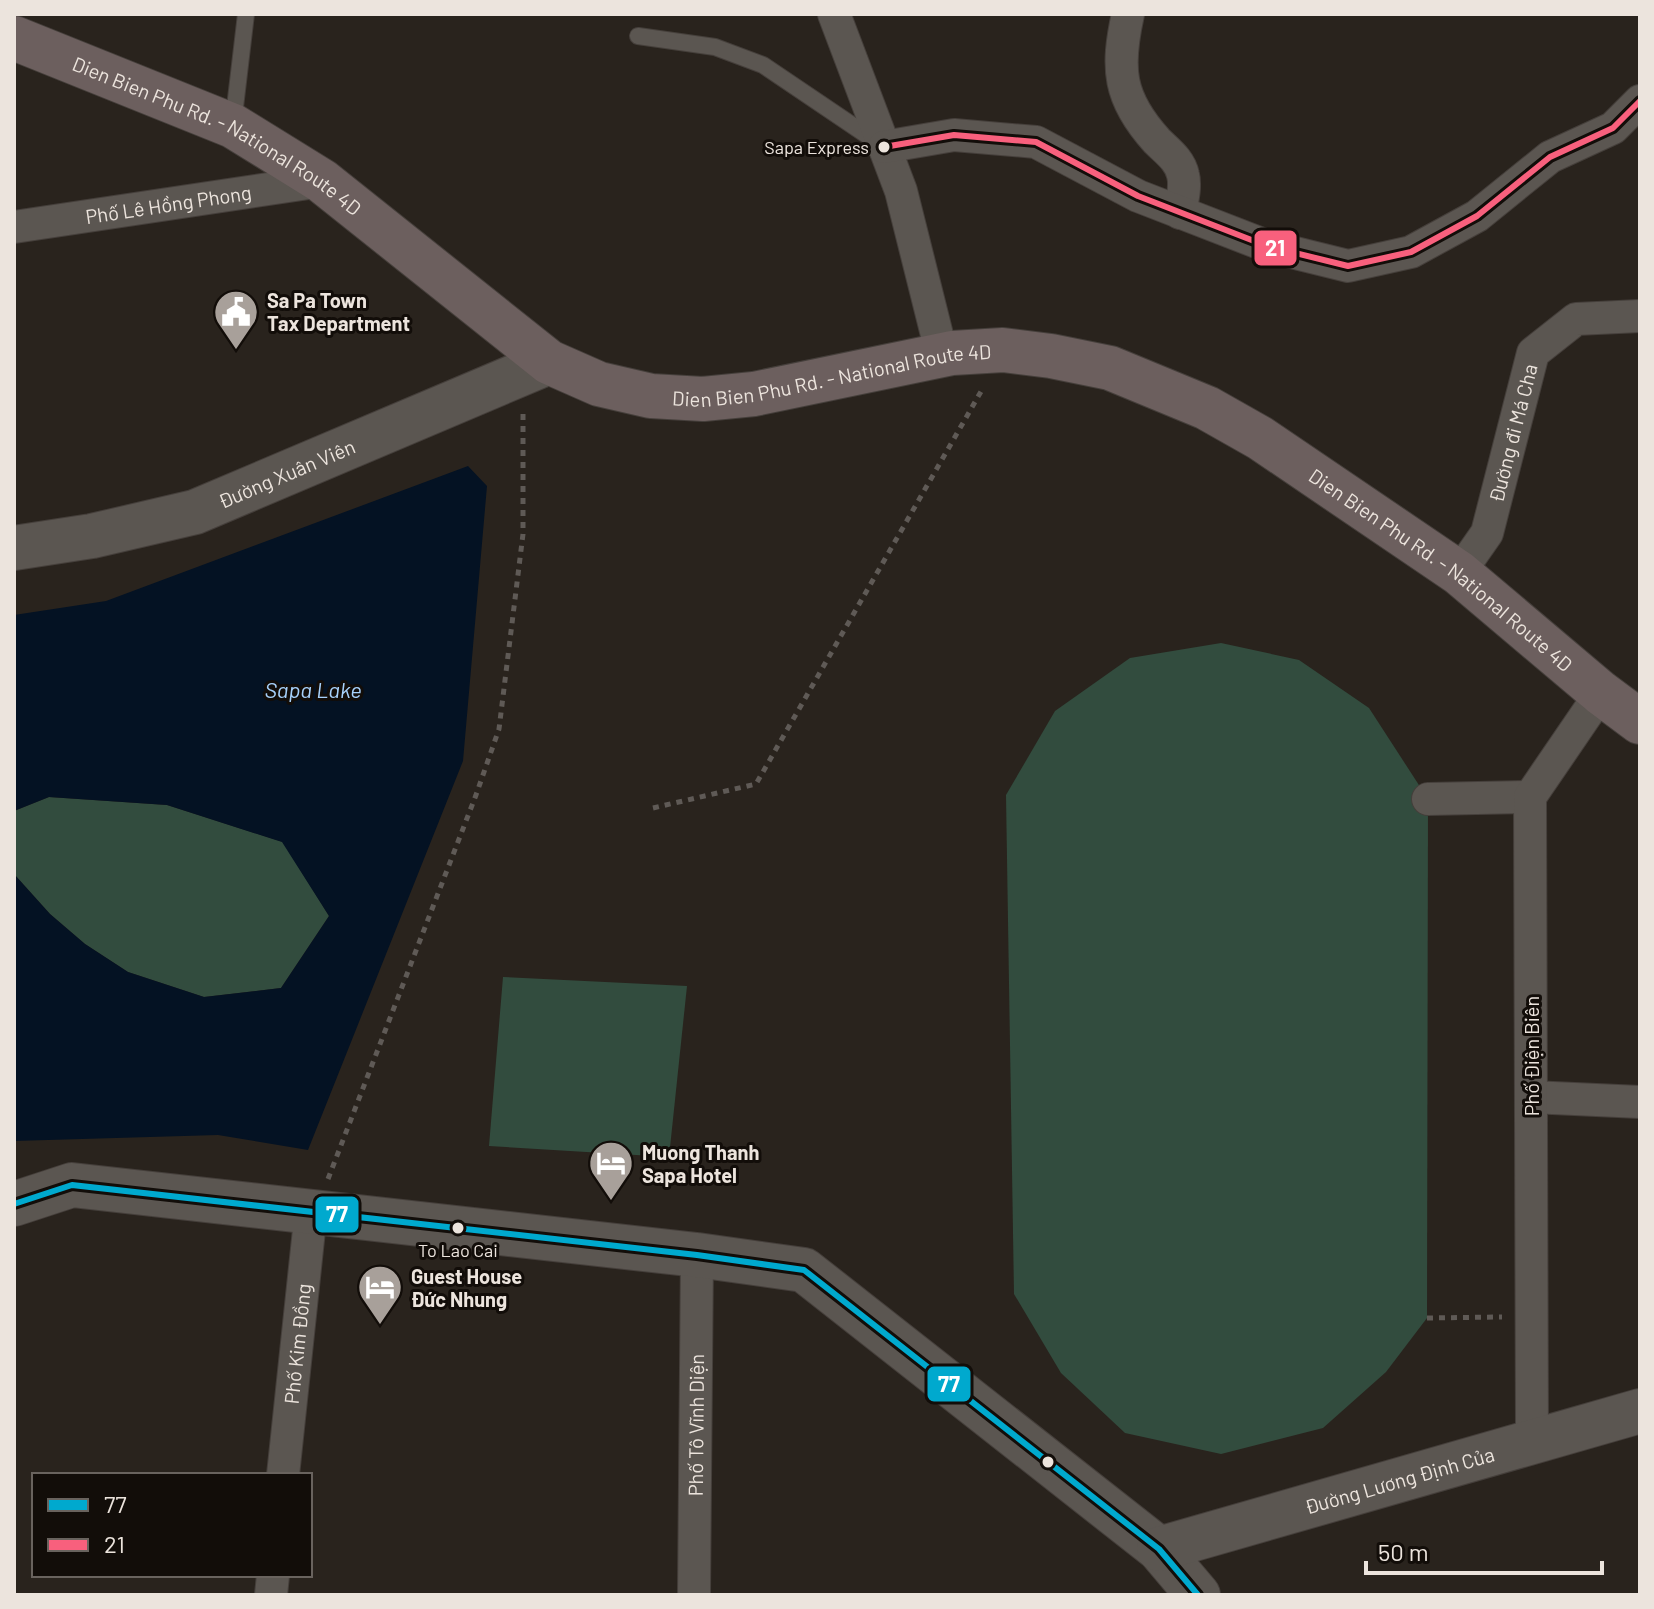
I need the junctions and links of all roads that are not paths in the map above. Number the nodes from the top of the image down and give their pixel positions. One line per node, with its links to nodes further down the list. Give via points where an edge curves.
1 (246, 14): 7 (lane)
2 (834, 14): 8 (street)
3 (1128, 14): 10 (street, via 1120,72 1125,94 1176,159 1184,177)
4 (638, 36): 8 (lane, via 715,47 763,65)
5 (14, 38): 7 (main road, Dien Bien Phu Rd. - National Route 4D)
6 (1640, 101): 10 (street, via 1613,128 1550,157 1477,216 1411,252 1348,266 1267,246)
7 (233, 126): 9 (main road, Dien Bien Phu Rd. - National Route 4D)
8 (884, 147): 10 (street, via 954,135 1036,142); 13 (street, via 901,191)
9 (322, 181): 11 (street, Phố Lê Hồng Phong); 14 (main road, Dien Bien Phu Rd. - National Route 4D)
10 (1180, 213)
11 (14, 227)
12 (1640, 316): 16 (street, Đường đi Má Cha, via 1576,319 1533,353 1487,533)
13 (942, 355): 14 (main road, Dien Bien Phu Rd. - National Route 4D, via 754,394 703,399 651,396); 16 (main road, Dien Bien Phu Rd. - National Route 4D, via 1003,350 1051,356 1110,368 1207,408)
14 (536, 367): 15 (main road, Đường Xuân Viên, via 195,512)
15 (14, 548)
16 (1459, 573): 17 (main road, Dien Bien Phu Rd. - National Route 4D)
17 (1601, 693): 18 (main road, Dien Bien Phu Rd. - National Route 4D); 19 (street)
18 (1640, 722)
19 (1530, 797): 20 (street); 21 (street, Phố Điện Biên)
20 (1428, 799)
21 (1531, 1097): 22 (street); 27 (street, Phố Điện Biên)
22 (1640, 1102)
23 (312, 1195): 24 (main road, via 72,1185); 25 (main road); 28 (street, Phố Kim Đồng)
24 (14, 1204)
25 (697, 1255): 29 (main road, via 804,1270); 30 (street, Phố Tô Vĩnh Diện)
26 (1640, 1411): 27 (main road, Đường Lương Định Của)
27 (1532, 1441): 29 (main road, Đường Lương Định Của)
28 (283, 1473)
29 (1159, 1549): 31 (main road)
30 (694, 1595)
31 (1198, 1595)

